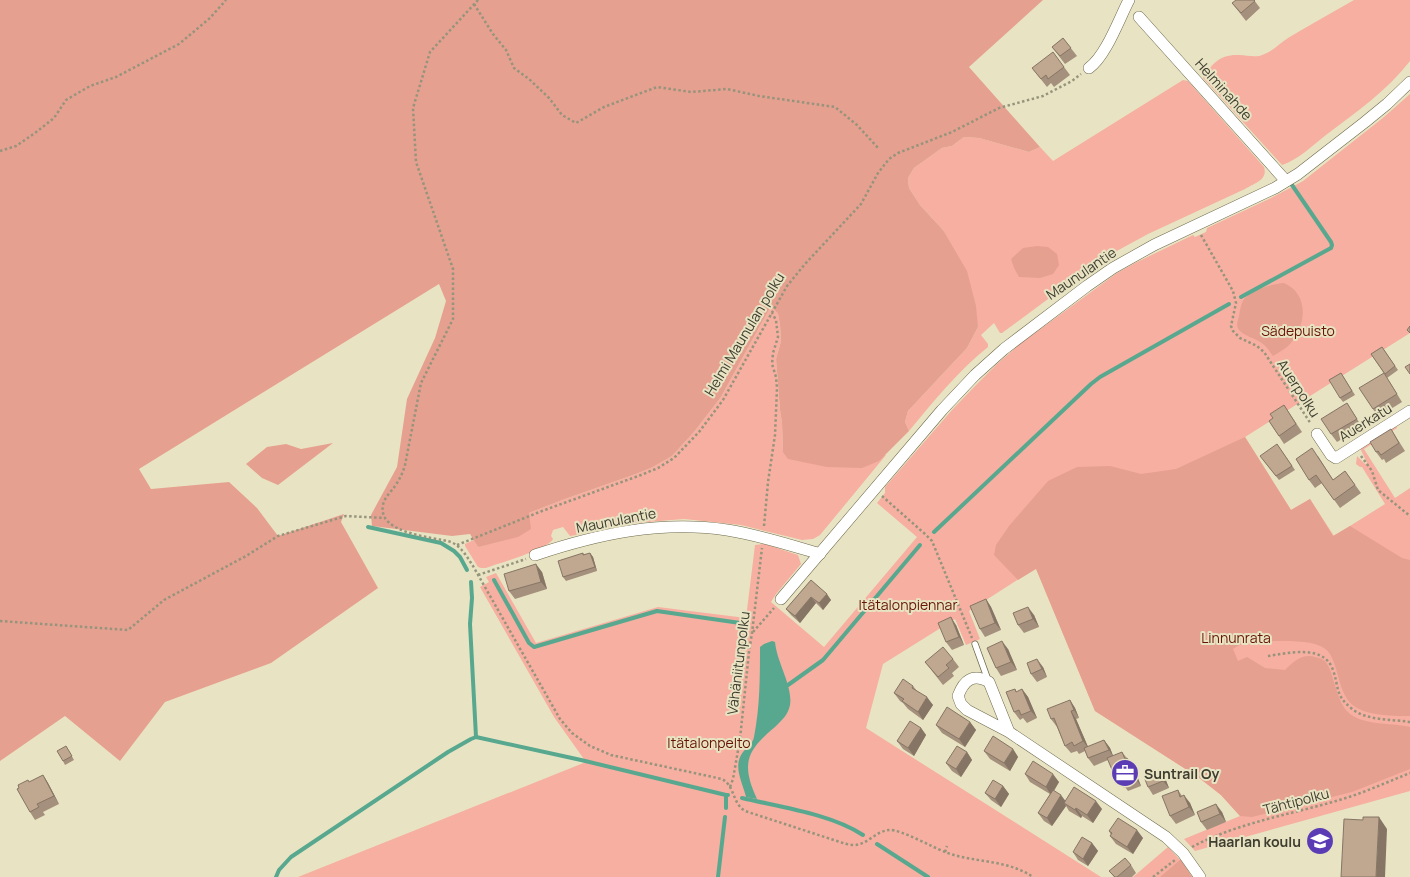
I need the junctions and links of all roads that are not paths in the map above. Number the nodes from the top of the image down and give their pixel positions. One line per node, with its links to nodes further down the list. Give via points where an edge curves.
1 (1129, 0): 3 (street, via 1105,49)
2 (1140, 17): 5 (street, Helminahde)
3 (1089, 68)
4 (1410, 82): 5 (street, Maunulantie, via 1365,122)
5 (1286, 181): 8 (street, Maunulantie, via 1135,255 1018,337 947,404)
6 (1410, 411): 7 (street, Auerkatu, via 1336,458)
7 (1317, 434)
8 (820, 554): 9 (street, Maunulantie, via 728,530 666,526 606,535); 10 (street, Maunulantie)
9 (535, 555)
10 (781, 599)
11 (975, 644): 12 (lane)
12 (989, 682): 13 (street); 13 (street, via 980,677 967,682 958,696 961,704)
13 (1009, 732): 14 (street, via 1166,837 1184,853)
14 (1200, 877)

